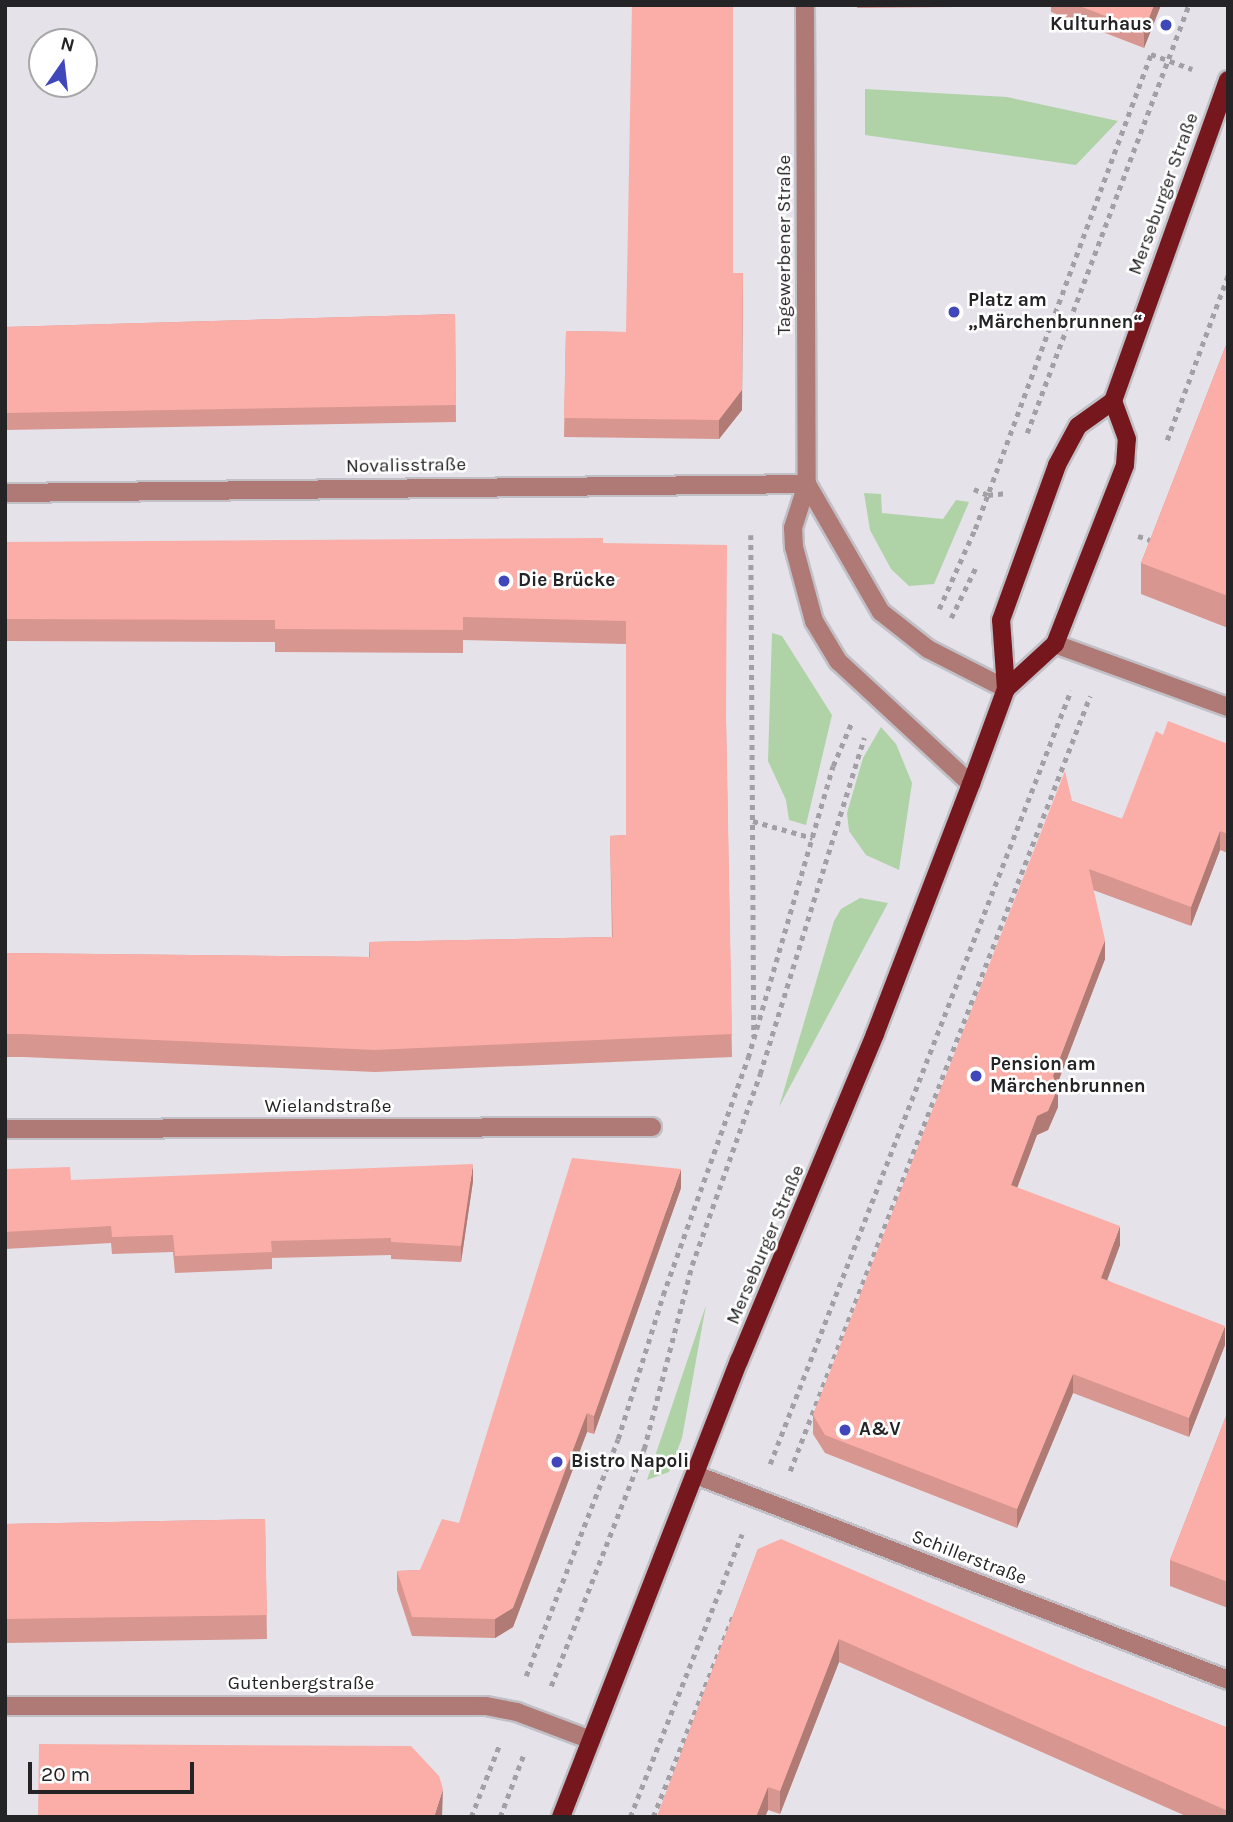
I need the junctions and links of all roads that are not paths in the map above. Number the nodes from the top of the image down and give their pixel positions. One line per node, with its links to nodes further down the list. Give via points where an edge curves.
1 (805, 5): 4 (street, Tagewerbener Straße)
2 (1228, 81): 3 (main road, Merseburger Straße)
3 (1113, 401): 6 (main road, Merseburger Straße, via 1127,439 1125,465); 7 (main road, Merseburger Straße, via 1078,426 1037,518 1001,620)
4 (807, 484): 5 (street, Novalisstraße); 7 (street, via 869,596 922,645); 9 (street, via 795,518 794,547 814,621 838,661)
5 (5, 492)
6 (1055, 644): 7 (main road, Merseburger Straße); 8 (street)
7 (1006, 689): 9 (main road, Merseburger Straße)
8 (1228, 707)
9 (971, 785): 12 (main road, Merseburger Straße, via 876,1034)
10 (652, 1127): 11 (street, Wielandstraße)
11 (5, 1129)
12 (696, 1475): 13 (street, Schillerstraße); 15 (main road, Merseburger Straße)
13 (1228, 1680)
14 (5, 1706): 15 (street, Gutenbergstraße, via 452,1704 512,1711)
15 (591, 1740): 16 (main road, Merseburger Straße)
16 (561, 1817)

